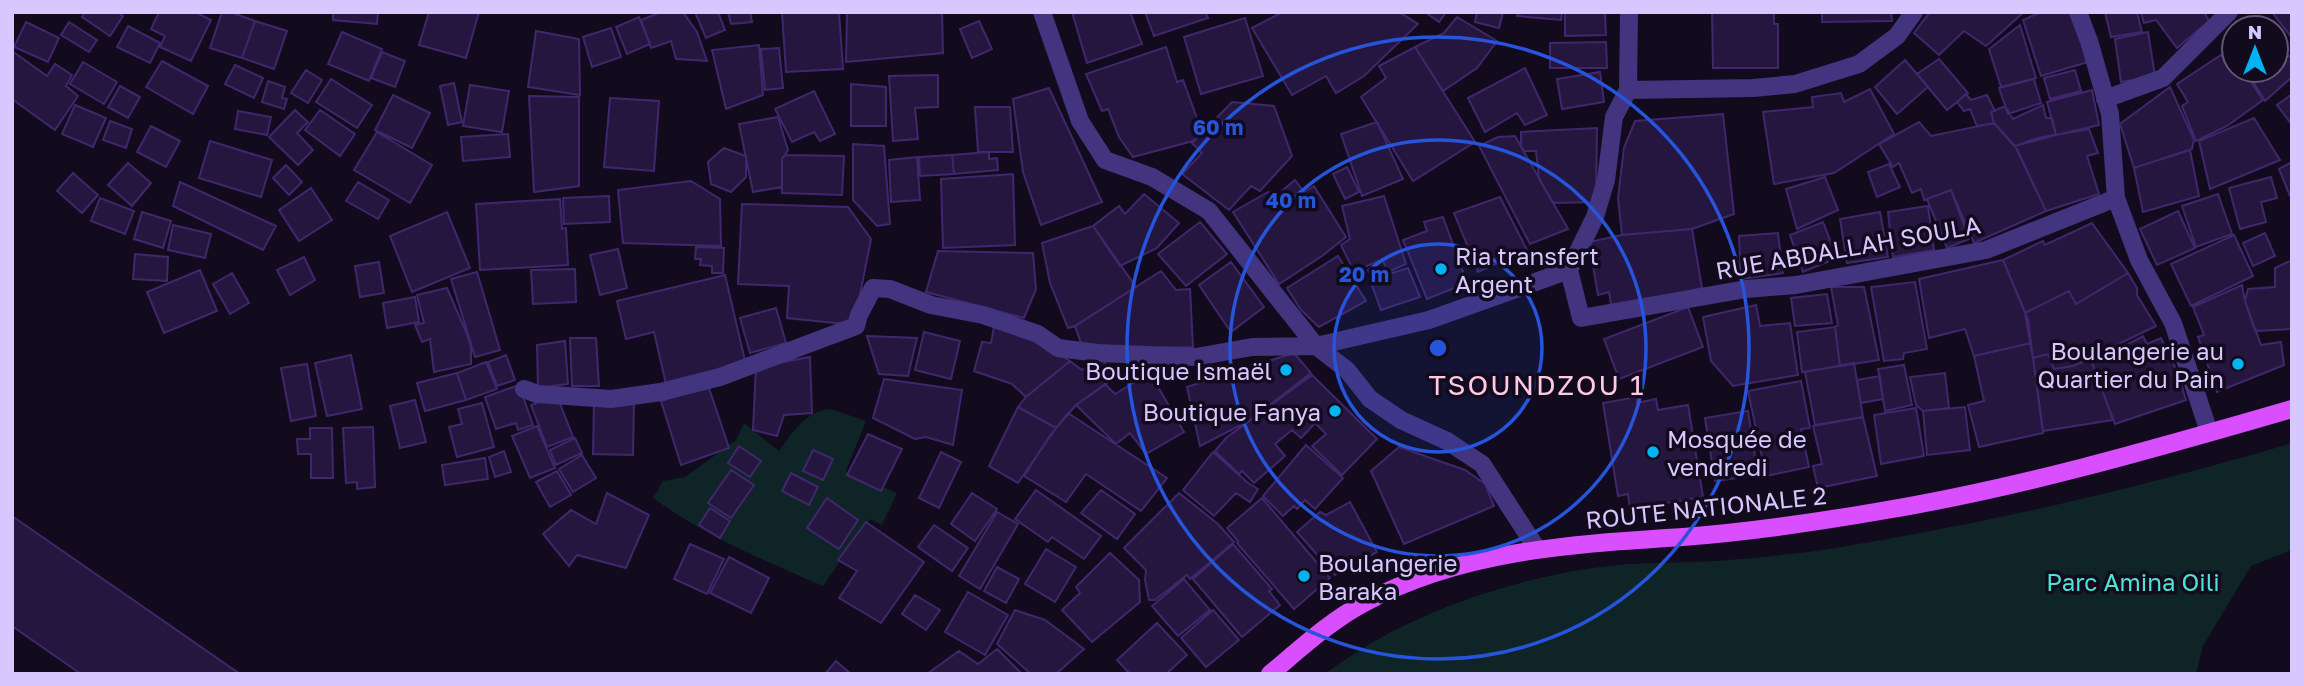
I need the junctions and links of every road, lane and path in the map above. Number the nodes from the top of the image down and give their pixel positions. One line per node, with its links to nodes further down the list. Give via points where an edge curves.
1 (1042, 12): 10 (street, via 1080,121 1105,160 1152,177 1209,211)
2 (1629, 12): 6 (street)
3 (1914, 12): 6 (street, via 1897,36 1859,64 1795,85)
4 (2078, 12): 7 (street)
5 (2229, 12): 7 (street, via 2162,78)
6 (1628, 90): 9 (street, via 1614,117 1606,180 1595,216)
7 (2105, 99): 8 (street)
8 (2116, 198): 9 (street, RUE ABDALLAH SOULA, via 1986,250 1581,318); 13 (street, via 2139,260 2173,323)
9 (1569, 271): 10 (street, via 1429,320)
10 (1316, 346): 11 (street, via 1252,347 1196,357 1058,348 1038,334 983,315 873,288 856,326 720,377 611,399); 14 (street, via 1347,370 1370,399 1482,464)
11 (524, 389)
12 (2292, 409): 13 (main road, ROUTE NATIONALE 2)
13 (2209, 432): 14 (main road, ROUTE NATIONALE 2, via 2008,486 1876,512 1756,530)
14 (1536, 549): 15 (main road, ROUTE NATIONALE 2, via 1471,563 1384,593 1325,629)
15 (1270, 674)

